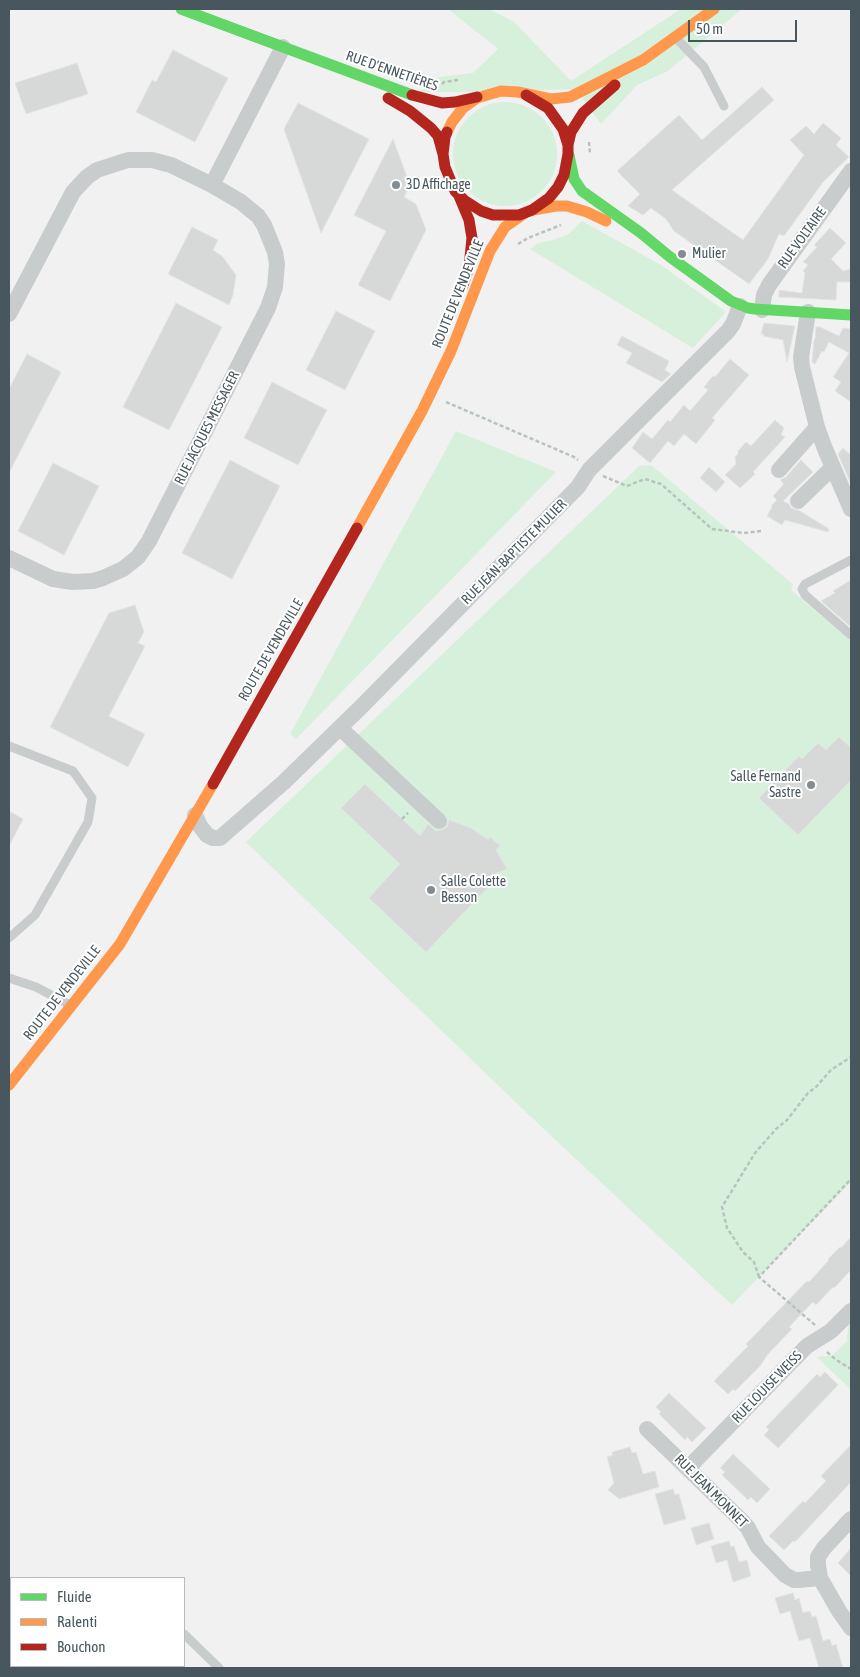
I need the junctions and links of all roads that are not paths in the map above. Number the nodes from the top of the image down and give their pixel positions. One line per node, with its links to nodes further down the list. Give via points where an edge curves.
1 (181, 9): 4 (main road, RUE D'ENNETIÈRES)
2 (714, 9): 3 (main road)
3 (676, 38): 5 (main road); 9 (lane, via 704,67)
4 (283, 47): 6 (main road, RUE D'ENNETIÈRES); 13 (street)
5 (643, 60): 8 (main road, via 570,97 551,100); 10 (main road, via 583,113 571,132)
6 (320, 62): 7 (main road, RUE D'ENNETIÈRES, via 431,101 455,102); 11 (main road, RUE D'ENNETIÈRES, via 375,90 421,119 438,136)
7 (484, 95): 8 (main road, via 510,91); 11 (main road, via 457,114 448,129)
8 (526, 95): 10 (main road, via 542,102 554,114 563,129)
9 (724, 106)
10 (568, 149): 15 (main road, via 567,168 558,188); 16 (main road, via 574,179 582,191)
11 (443, 154): 14 (main road, via 446,173)
12 (851, 172): 19 (street, RUE VOLTAIRE, via 768,285)
13 (212, 185): 21 (street, RUE JACQUES MESSAGER, via 171,165 152,160 128,160 97,170 67,200); 30 (street, RUE JACQUES MESSAGER, via 241,202 264,225 275,252 275,287 264,316 149,541 138,558 123,569 84,582 53,579)
14 (460, 196): 15 (main road, via 475,208 493,215); 17 (main road, ROUTE DE VENDEVILLE, via 470,220 472,247)
15 (528, 212): 16 (main road, via 556,206 579,209); 35 (main road, ROUTE DE VENDEVILLE, via 505,227 490,251 433,390)
16 (670, 257): 18 (main road)
17 (459, 295)
18 (740, 306): 19 (main road); 33 (street, RUE JEAN-BAPTISTE MULIER, via 731,328)
19 (762, 310): 20 (main road)
20 (808, 312): 22 (main road); 25 (street, via 801,357)
21 (9, 314)
22 (851, 315)
23 (436, 356): 24 (main road, ROUTE DE VENDEVILLE)
24 (416, 397)
25 (817, 427): 26 (street); 27 (street)
26 (833, 468): 28 (street); 29 (street)
27 (779, 470)
28 (798, 501)
29 (851, 508)
30 (9, 558)
31 (851, 560): 32 (lane, via 805,584 802,589)
32 (851, 635)
33 (340, 728): 35 (street, RUE JEAN-BAPTISTE MULIER, via 222,837 208,835); 36 (street)
34 (9, 746): 39 (lane, via 73,771 92,798 88,822 35,915)
35 (195, 815): 43 (main road, ROUTE DE VENDEVILLE, via 120,944)
36 (438, 821)
37 (144, 880): 38 (main road)
38 (115, 930)
39 (9, 938)
40 (107, 942): 42 (main road, ROUTE DE VENDEVILLE)
41 (9, 978): 42 (lane)
42 (61, 1000): 43 (lane); 44 (main road, ROUTE DE VENDEVILLE)
43 (73, 1006): 45 (main road, ROUTE DE VENDEVILLE)
44 (38, 1030)
45 (9, 1085)
46 (851, 1311): 48 (street, RUE LOUISE WEISS, via 837,1326 807,1346)
47 (647, 1429): 48 (street, RUE JEAN MONNET)
48 (688, 1468): 50 (street, RUE JEAN MONNET, via 742,1520 758,1547 785,1575 794,1580)
49 (851, 1520): 50 (street, via 818,1556)
50 (820, 1578): 51 (street)
51 (851, 1628)
52 (185, 1635): 53 (lane)
53 (219, 1668)

